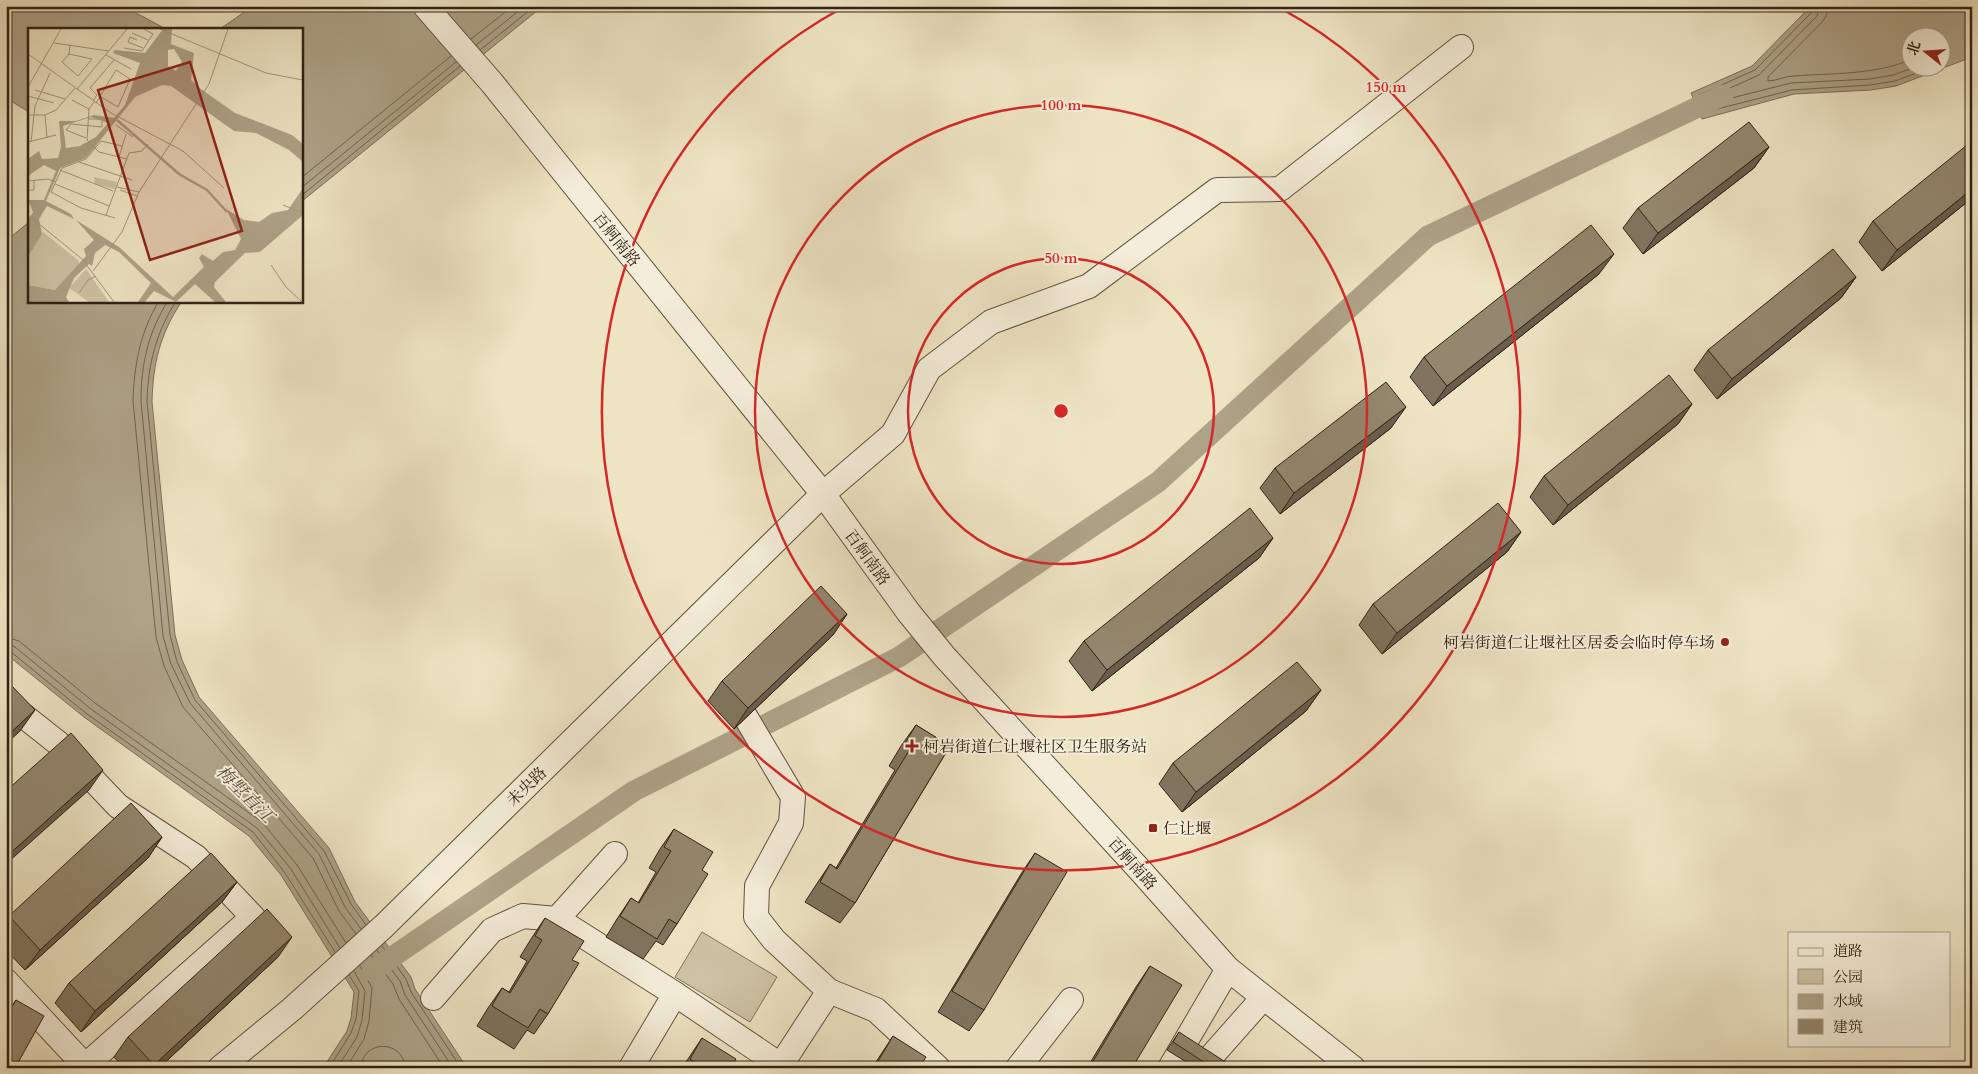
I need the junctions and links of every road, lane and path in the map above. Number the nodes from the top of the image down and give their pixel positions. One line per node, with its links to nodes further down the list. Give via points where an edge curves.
1 (425, 6): 3 (street, 百舸南路, via 492,83)
2 (1461, 47): 3 (street, 未央路, via 1280,189 1217,190 1089,286 991,322 929,369 893,434)
3 (823, 494): 8 (street, 百舸南路, via 944,656); 17 (street, 未央路, via 384,926 292,1009)
4 (6, 702): 16 (street, via 58,743 118,806 196,857 253,917)
5 (746, 716): 10 (street, via 793,797 791,823 757,886 756,916 774,940)
6 (615, 854): 7 (street)
7 (557, 919): 11 (street); 12 (street, via 523,916 492,930)
8 (1228, 969): 13 (street, 百舸南路); 21 (street)
9 (6, 981): 16 (street)
10 (829, 991): 15 (street); 19 (street, via 876,1010)
11 (675, 994): 15 (street); 18 (street)
12 (432, 998)
13 (1263, 998): 22 (street); 23 (street, 百舸南路)
14 (1071, 1000): 20 (street)
15 (779, 1066)
16 (86, 1067)
17 (220, 1068)
18 (631, 1068)
19 (938, 1068)
20 (1018, 1068)
21 (1170, 1068)
22 (1201, 1068)
23 (1352, 1068)

